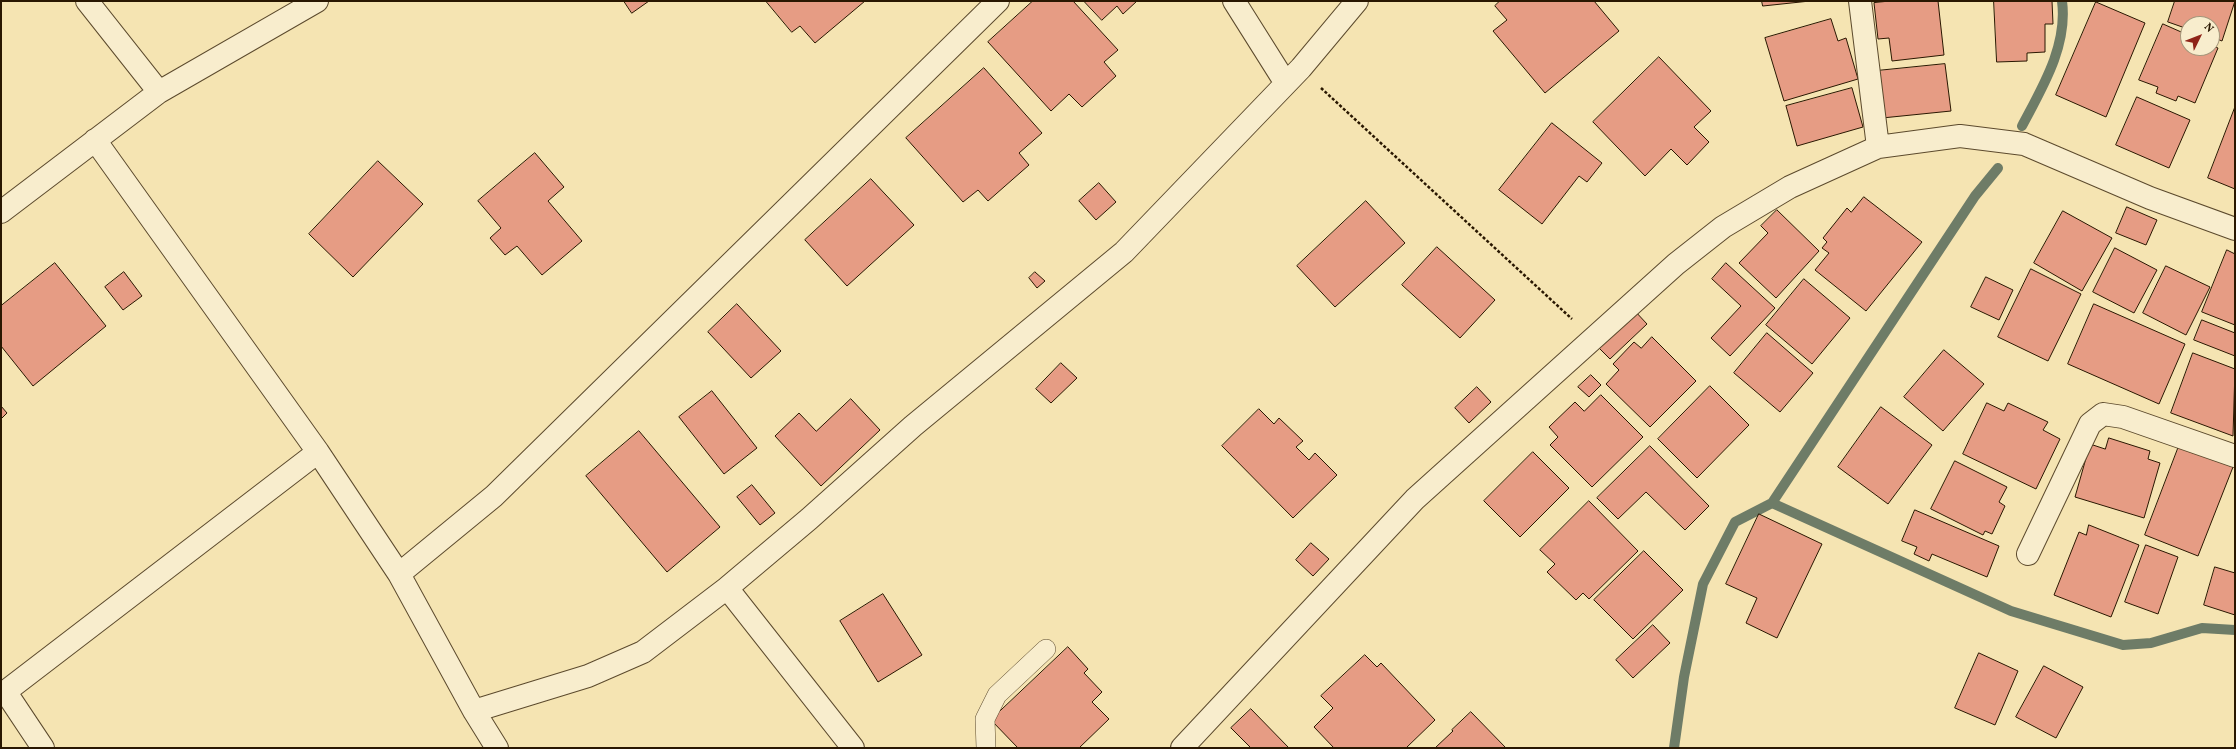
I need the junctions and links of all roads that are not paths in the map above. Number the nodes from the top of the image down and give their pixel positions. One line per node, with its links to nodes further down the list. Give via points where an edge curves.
1 (88, 1): 8 (street)
2 (317, 1): 8 (street)
3 (998, 1): 16 (street, via 494,496)
4 (1234, 1): 7 (street)
5 (1357, 1): 7 (street)
6 (1860, 1): 10 (street)
7 (1293, 75): 17 (street, via 1236,138 1124,252 914,426 809,520)
8 (159, 92): 9 (street)
9 (95, 140): 11 (street); 13 (street)
10 (1878, 147): 12 (street, via 1960,136 2024,144 2150,198); 25 (street, via 1790,187 1723,227 1676,264 1415,499)
11 (1, 212)
12 (2235, 229)
13 (318, 452): 16 (street); 19 (street)
14 (2235, 456): 15 (street, via 2124,418 2102,414 2090,424)
15 (2028, 554)
16 (399, 574): 20 (street)
17 (727, 588): 20 (street, via 643,652 588,676); 23 (street)
18 (1046, 649): 24 (lane, via 997,694 985,719)
19 (3, 693): 21 (street)
20 (474, 711): 22 (street)
21 (43, 748)
22 (497, 748)
23 (853, 748)
24 (986, 748)
25 (1182, 748)

